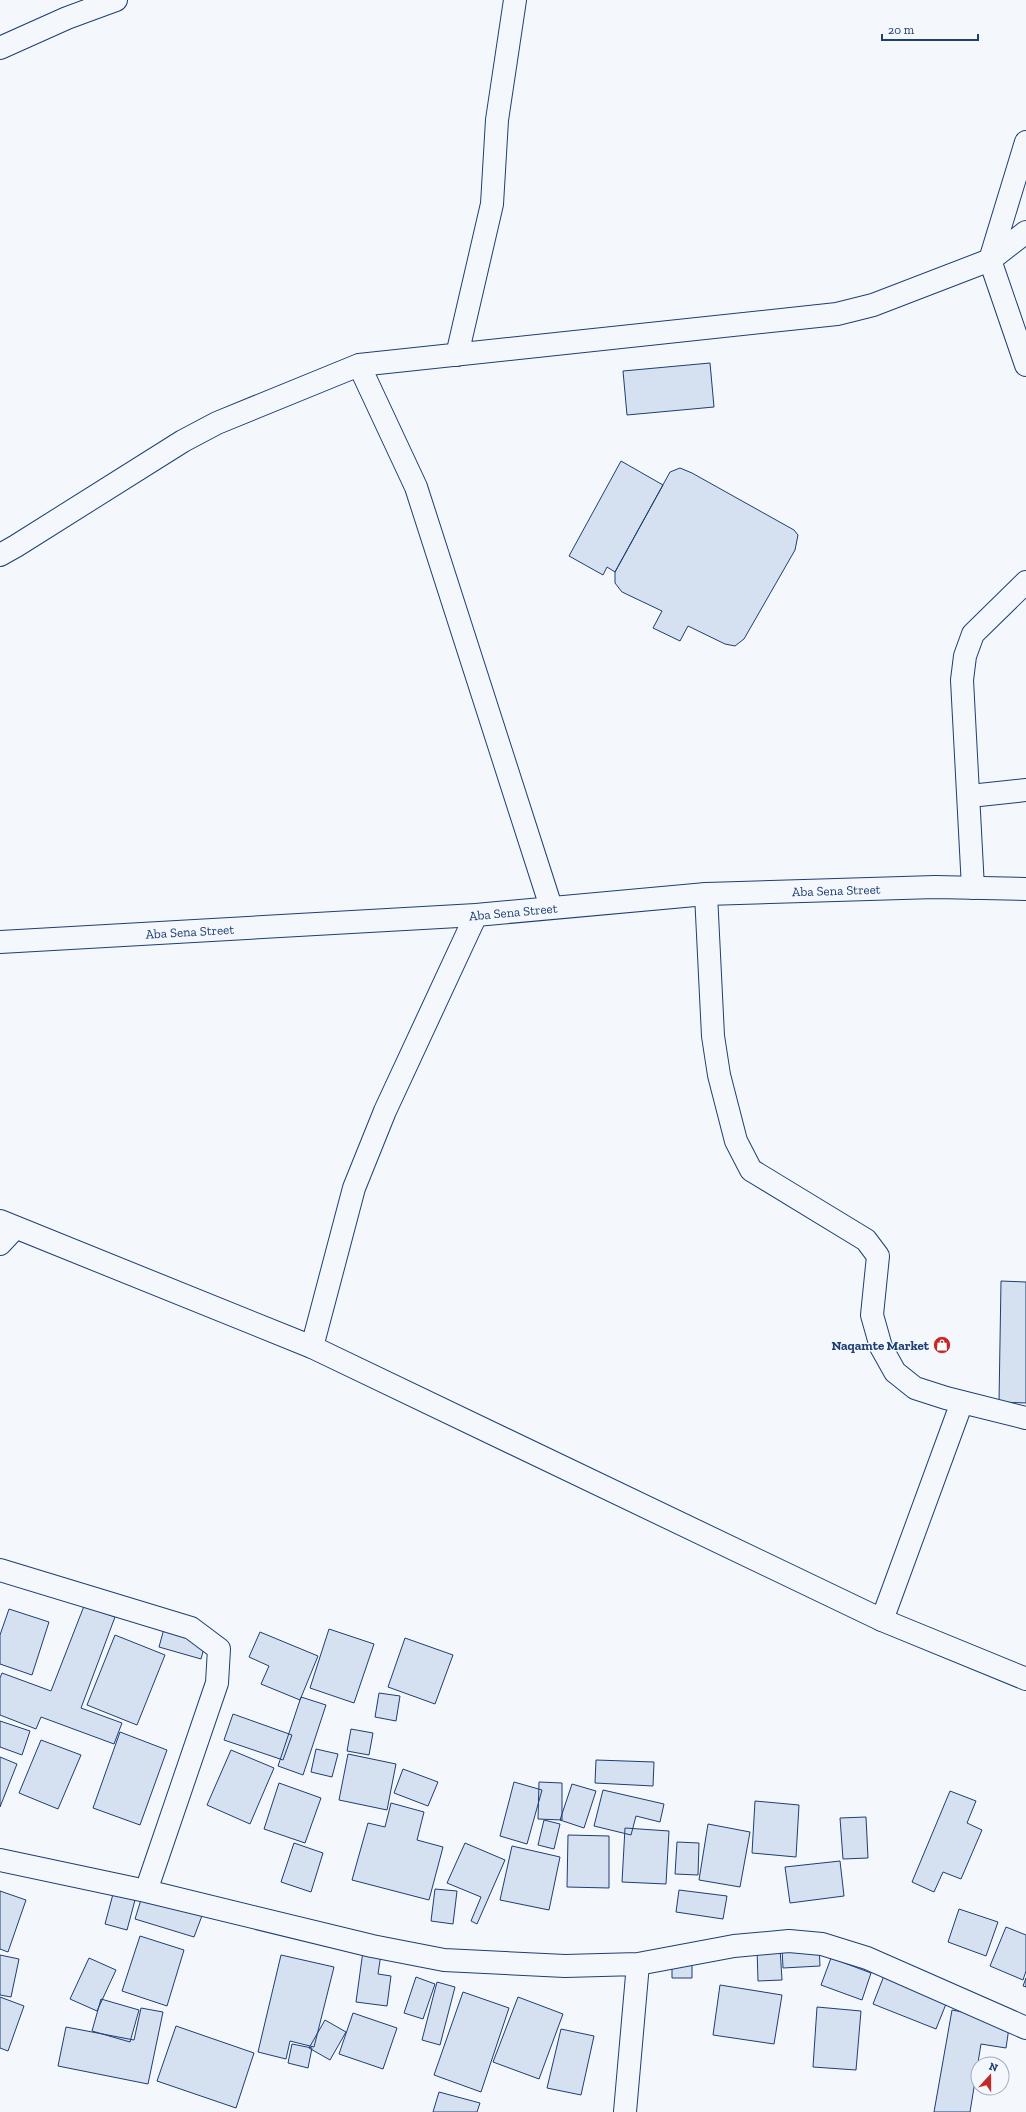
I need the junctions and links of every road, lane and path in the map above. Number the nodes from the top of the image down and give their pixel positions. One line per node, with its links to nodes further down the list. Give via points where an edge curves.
1 (116, 0): 3 (street)
2 (516, 0): 7 (street, via 497,120 492,204)
3 (0, 48)
4 (1026, 142): 6 (street)
5 (1026, 232): 6 (street)
6 (990, 260): 7 (street, via 873,304 837,314); 9 (street)
7 (457, 355): 8 (street)
8 (359, 365): 10 (street, via 216,422); 17 (street, via 416,487)
9 (1026, 366)
10 (0, 555)
11 (1026, 582): 13 (street, via 973,634 965,656 962,680)
12 (1026, 790): 13 (street)
13 (970, 796): 14 (street)
14 (973, 888): 15 (street, Aba Sena Street); 16 (street, Aba Sena Street)
15 (1026, 890)
16 (706, 894): 17 (street, Aba Sena Street); 23 (street, via 713,1036 736,1141 750,1170 866,1240 878,1256 872,1315 881,1347 892,1366 915,1388)
17 (551, 907): 18 (street, Aba Sena Street)
18 (476, 915): 19 (street, Aba Sena Street); 22 (street, via 385,1111 354,1188)
19 (0, 942)
20 (7, 1225): 21 (street); 22 (street)
21 (0, 1244)
22 (312, 1347): 26 (street)
23 (962, 1402): 24 (street); 26 (street)
24 (1026, 1418)
25 (0, 1570): 29 (street, via 191,1628 219,1649 217,1683)
26 (882, 1620): 27 (street)
27 (1026, 1679)
28 (0, 1860): 29 (street)
29 (146, 1891): 30 (street, via 372,1946 444,1960 565,1966)
30 (638, 1964): 31 (street, via 734,1946 789,1941 822,1944 867,1958); 32 (street)
31 (1026, 2028)
32 (624, 2112)

